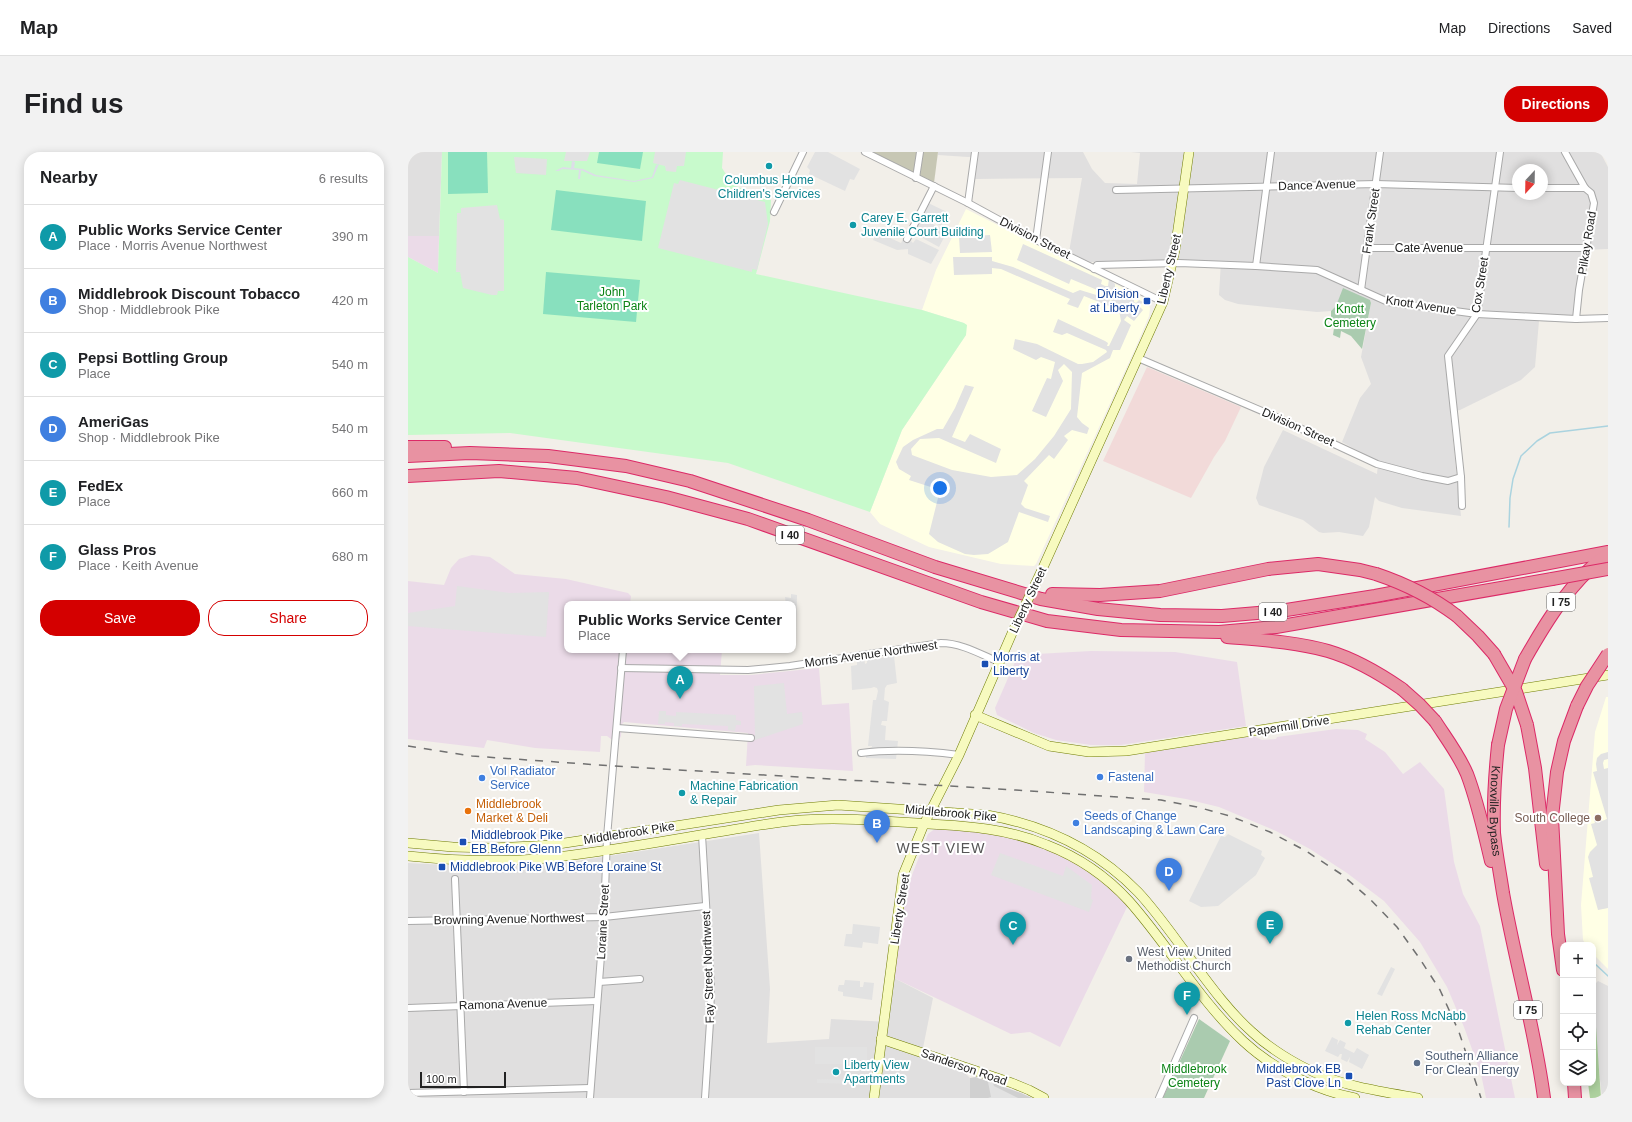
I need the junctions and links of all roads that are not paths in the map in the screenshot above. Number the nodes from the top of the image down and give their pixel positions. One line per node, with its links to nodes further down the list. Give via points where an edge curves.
1 (803, 152): 23 (street)
2 (865, 152): 11 (street, Division Street)
3 (920, 152): 12 (street)
4 (975, 152): 22 (street)
5 (1048, 152): 25 (street)
6 (1189, 152): 16 (main road, Liberty Street)
7 (1271, 152): 15 (street)
8 (1380, 152): 13 (street, Frank Street)
9 (1500, 152): 17 (street, Cox Street)
10 (1565, 152): 20 (street, Pilkay Road)
11 (878, 155): 12 (street, Division Street)
12 (916, 178): 14 (street, Division Street)
13 (1376, 184): 15 (street, Dance Avenue); 17 (street, Dance Avenue); 26 (street, Frank Street)
14 (934, 186): 22 (street, Division Street); 24 (street)
15 (1265, 187): 16 (street, Dance Avenue); 30 (street)
16 (1183, 188): 21 (street, Dance Avenue); 29 (main road, Liberty Street)
17 (1494, 188): 18 (street, Dance Avenue); 27 (street, Cox Street)
18 (1512, 188)
19 (1548, 188): 20 (street)
20 (1584, 188): 28 (street, Pilkay Road, via 1590,193 1594,203)
21 (1116, 190)
22 (968, 203): 25 (street, Division Street)
23 (774, 212)
24 (907, 239)
25 (1036, 240): 31 (street, Division Street)
26 (1367, 248): 27 (street, Cate Avenue); 32 (street, Frank Street)
27 (1485, 248): 28 (street, Cate Avenue); 34 (street, Cox Street)
28 (1587, 248): 36 (street, Pilkay Road)
29 (1172, 263): 30 (street, Knott Avenue); 31 (street, Knott Avenue); 33 (main road, Liberty Street)
30 (1256, 266): 32 (street, Knott Avenue, via 1317,270)
31 (1095, 267): 33 (street, Division Street)
32 (1361, 290): 34 (street, Knott Avenue, via 1388,302)
33 (1163, 302): 37 (main road, Liberty Street)
34 (1477, 314): 36 (street, Knott Avenue); 42 (street, Cox Street, via 1448,356)
35 (1608, 318): 36 (street, Knott Avenue)
36 (1576, 319)
37 (1138, 358): 42 (street, Division Street, via 1283,420 1377,464 1448,481); 50 (main road, Liberty Street, bridge)
38 (408, 446): 40 (highway, via 479,448)
39 (408, 456): 40 (highway, I 40, via 470,453)
40 (548, 456): 46 (highway, I 40, via 626,466 690,481)
41 (408, 476): 47 (highway, I 40, via 499,471 577,478 666,497 748,520 981,602 1047,621 1121,630)
42 (1461, 477): 43 (street, Cox Street)
43 (1462, 506)
44 (1608, 553): 46 (highway, I 40, via 1376,596 1280,611 1222,616 1160,615 1098,609 1042,599); 72 (highway, Knoxville Bypass / I 75, bridge, via 1564,598 1541,631 1525,659 1506,709 1498,745 1494,833)
45 (1608, 569): 47 (highway, I 40, bridge, via 1276,627 1219,632)
46 (982, 581): 73 (highway, bridge, via 1057,595 1100,595 1160,591 1268,569 1318,564 1376,574 1422,593 1457,616 1478,636 1494,654 1516,692 1527,725 1535,768 1552,909)
47 (1164, 631): 72 (highway, bridge, via 1293,644 1328,651 1380,674 1420,704 1450,743 1466,773 1479,811)
48 (622, 653): 51 (street, Loraine Street)
49 (1608, 654): 73 (highway, bridge, via 1586,686 1577,706 1564,740 1554,793 1552,831)
50 (999, 662): 51 (street, Morris Avenue Northwest, via 950,643 748,670); 53 (main road, Liberty Street)
51 (621, 668): 54 (street, Loraine Street)
52 (1608, 675): 53 (main road, Papermill Drive, via 1126,751 1089,752 1049,746)
53 (975, 715): 57 (main road, Liberty Street)
54 (616, 728): 55 (street); 61 (street, Loraine Street)
55 (751, 738)
56 (860, 752): 57 (street, via 901,751)
57 (959, 755): 58 (main road, Liberty Street)
58 (931, 811): 59 (main road, Liberty Street); 61 (main road, Middlebrook Pike, via 838,805 800,807); 86 (main road, Middlebrook Pike, via 1012,820 1055,835 1088,852 1112,868 1138,892 1203,975 1252,1032 1286,1057 1316,1073)
59 (924, 824): 60 (main road, Middlebrook Pike, via 846,819 800,820); 81 (main road, Liberty Street, via 903,875); 92 (main road, Middlebrook Pike, via 994,829 1019,835 1048,845 1086,865 1129,901 1221,1018 1244,1042 1284,1070 1311,1084)
60 (702, 835): 64 (main road, Middlebrook Pike); 68 (street, Fay Street Northwest)
61 (607, 837): 63 (main road, Middlebrook Pike, via 552,845); 64 (street, Loraine Street)
62 (408, 843): 63 (main road, Middlebrook Pike)
63 (454, 847): 66 (main road)
64 (606, 850): 66 (main road, Middlebrook Pike, via 554,858); 69 (street, Loraine Street)
65 (408, 856): 66 (main road, Middlebrook Pike)
66 (453, 860)
67 (455, 879): 70 (street)
68 (705, 906): 69 (street, Browning Avenue Northwest); 88 (street, Fay Street Northwest, via 711,988)
69 (604, 917): 70 (street, Browning Avenue Northwest); 76 (street, Loraine Street)
70 (457, 920): 71 (street, Browning Avenue Northwest); 78 (street)
71 (408, 921)
72 (1508, 922): 94 (highway, Knoxville Bypass / I 75, via 1536,1046)
73 (1558, 934): 74 (highway)
74 (1560, 948)
75 (640, 979): 76 (street)
76 (599, 982): 77 (street, Loraine Street)
77 (597, 1001): 78 (street, Ramona Avenue); 83 (street, Loraine Street)
78 (460, 1006): 79 (street, Ramona Avenue); 84 (street)
79 (408, 1008)
80 (1194, 1018): 91 (street)
81 (881, 1039): 89 (main road, Liberty Street); 90 (main road, Sanderson Road, via 1029,1090)
82 (1574, 1086): 95 (highway)
83 (590, 1088): 84 (street); 87 (street, Loraine Street)
84 (464, 1092): 85 (street)
85 (408, 1093)
86 (1405, 1097): 93 (main road, Middlebrook Pike)
87 (590, 1098)
88 (705, 1098)
89 (874, 1098)
90 (1044, 1098)
91 (1159, 1098)
92 (1355, 1098)
93 (1418, 1098)
94 (1544, 1098)
95 (1575, 1098)

